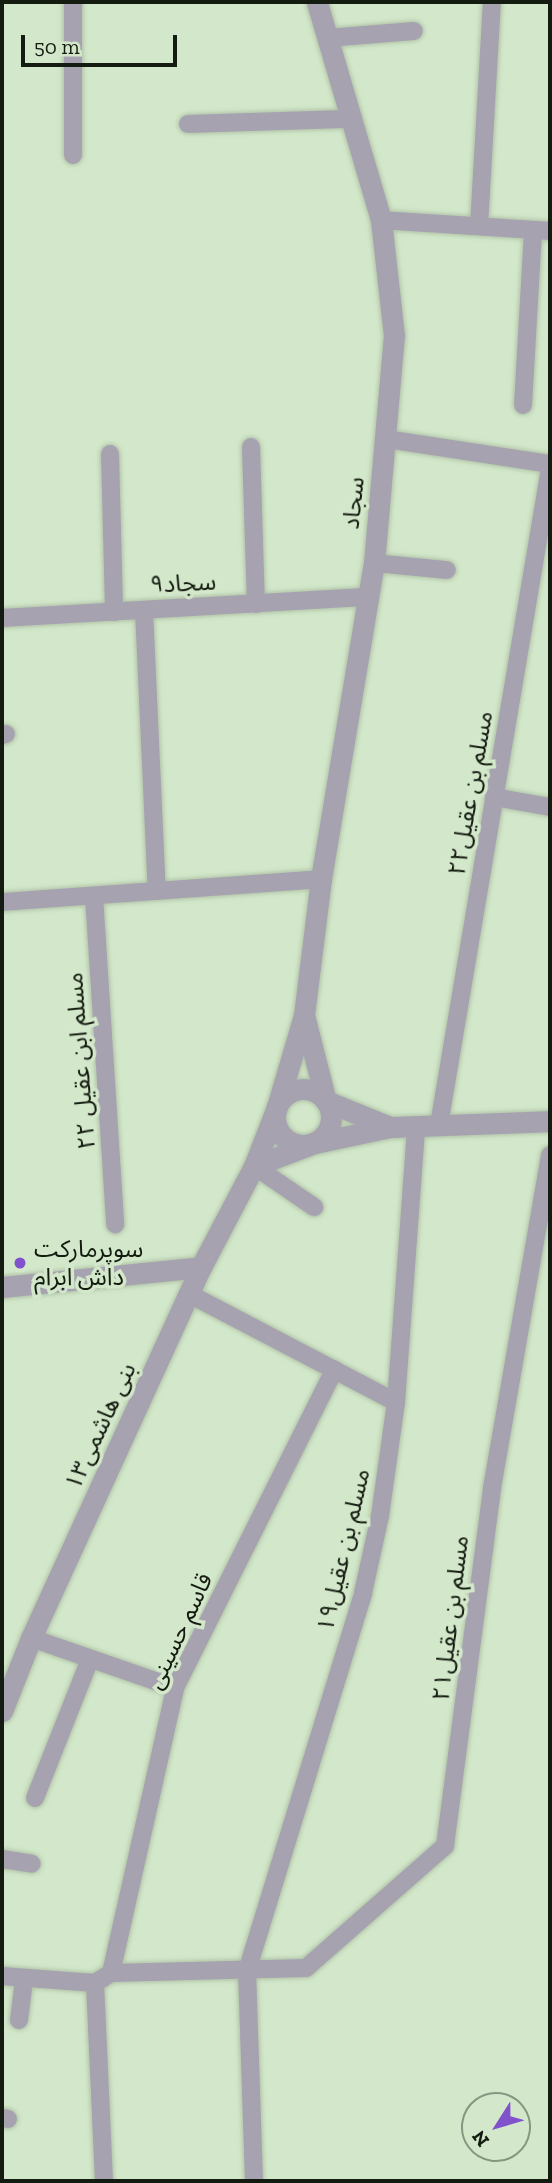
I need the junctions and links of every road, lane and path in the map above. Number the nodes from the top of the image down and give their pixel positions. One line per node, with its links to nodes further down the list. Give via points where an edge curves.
1 (74, 2): 8 (street)
2 (317, 2): 5 (street, سجاد)
3 (492, 2): 10 (street)
4 (414, 31): 5 (street)
5 (327, 38): 6 (street, سجاد)
6 (351, 119): 7 (street); 9 (street, سجاد)
7 (188, 124)
8 (73, 155)
9 (382, 220): 10 (street); 13 (street, سجاد, via 394,337)
10 (479, 226): 11 (street)
11 (541, 230): 12 (street)
12 (523, 405)
13 (386, 439): 16 (street); 17 (street, سجاد)
14 (251, 447): 20 (street)
15 (110, 454): 22 (street)
16 (550, 467): 24 (street, مسلم بن عقیل۲۲)
17 (373, 564): 18 (street); 19 (street, سجاد)
18 (447, 570)
19 (368, 597): 20 (street, ۹سجاد); 26 (street, سجاد)
20 (256, 604): 21 (street, ۹سجاد)
21 (144, 610): 22 (street, ۹سجاد); 27 (street)
22 (114, 612): 23 (street, ۹سجاد)
23 (2, 618)
24 (494, 797): 25 (street); 34 (street, مسلم بن عقیل۲۲)
25 (550, 807)
26 (321, 879): 27 (street); 30 (street, سجاد)
27 (157, 891): 28 (street)
28 (94, 896): 29 (street); 41 (street, مسلم ابن عقیل ۲۲)
29 (2, 902)
30 (304, 1015): 31 (street); 32 (street, بنی هاشمی۱۳)
31 (326, 1101): 32 (street, via 313,1091 296,1090); 35 (street); 37 (street, via 331,1122)
32 (277, 1107): 37 (street, via 281,1134 296,1145); 39 (street, بنی هاشمی۱۳)
33 (550, 1121): 34 (street)
34 (439, 1125): 36 (street)
35 (390, 1127): 36 (street); 37 (street)
36 (416, 1127): 46 (street, مسلم بن عقیل۱۹)
37 (315, 1143): 39 (street)
38 (550, 1155): 54 (street, مسلم بن عقیل۲۱, via 492,1488 445,1846 306,1968)
39 (254, 1166): 40 (street); 42 (street, بنی هاشمی۱۳)
40 (314, 1206)
41 (115, 1224)
42 (201, 1267): 43 (street); 44 (street, بنی هاشمی۱۳)
43 (2, 1287)
44 (189, 1294): 45 (street); 47 (street, بنی هاشمی۱۳)
45 (334, 1370): 46 (street); 49 (street, قاسم حسینی)
46 (396, 1402): 54 (street, مسلم بن عقیل۱۹, via 380,1516 363,1592)
47 (31, 1638): 48 (street); 50 (street, بنی هاشمی۱۳)
48 (90, 1659): 49 (street); 51 (street)
49 (175, 1688): 55 (street, قاسم حسینی)
50 (2, 1712)
51 (35, 1798)
52 (2, 1859): 53 (street)
53 (32, 1864)
54 (247, 1971): 55 (street, مسلم بن عقیل۲۱); 61 (street, مسلم بن عقیل۱۹)
55 (111, 1973): 58 (street)
56 (2, 1976): 57 (street)
57 (24, 1979): 58 (street); 59 (street)
58 (95, 1983): 60 (street)
59 (19, 2020)
60 (104, 2181)
61 (254, 2181)

